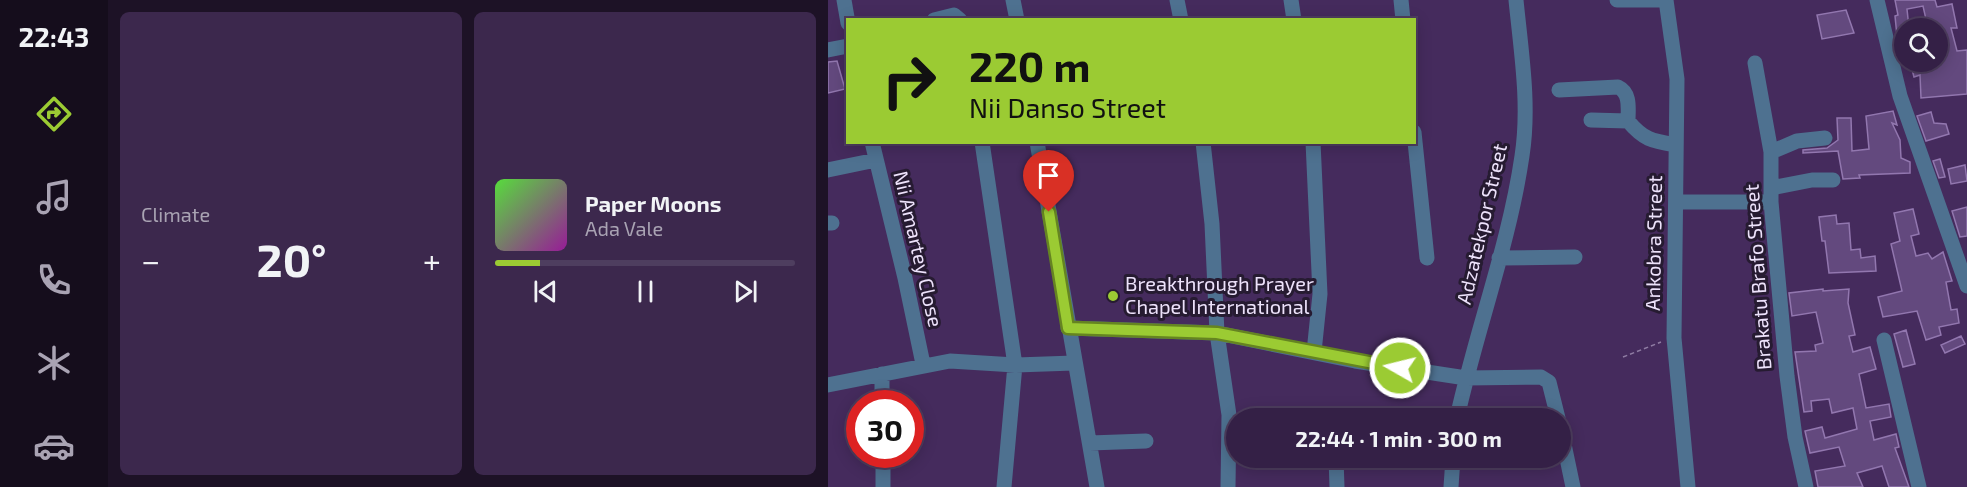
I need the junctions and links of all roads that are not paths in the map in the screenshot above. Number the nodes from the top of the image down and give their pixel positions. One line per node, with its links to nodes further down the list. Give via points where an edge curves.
1 (844, 0): 10 (street)
2 (1013, 0): 13 (street)
3 (1177, 0): 14 (street)
4 (1291, 0): 15 (street)
5 (1401, 0): 16 (street)
6 (1516, 0): 39 (street, Adzatekpor Street, via 1525,115 1522,155)
7 (1617, 0): 8 (street)
8 (1666, 0): 30 (street, Ankobra Street, via 1677,79)
9 (1877, 0): 40 (street, via 1900,96)
10 (847, 18)
11 (940, 18): 12 (street)
12 (960, 18)
13 (1017, 18)
14 (1181, 18)
15 (1294, 18)
16 (1403, 18)
17 (846, 46): 18 (street)
18 (828, 50)
19 (1755, 63): 31 (street, Brakatu Brafo Street)
20 (1559, 90): 22 (street, via 1618,87 1627,96)
21 (1591, 120): 22 (street)
22 (1628, 121): 30 (street, via 1640,136)
23 (1825, 138): 31 (street, via 1797,141)
24 (872, 144): 32 (street, Nii Amartey Close)
25 (982, 144): 47 (street)
26 (1037, 144): 41 (street)
27 (1203, 144): 42 (street)
28 (1313, 144): 44 (street, via 1320,294)
29 (1415, 144): 38 (street)
30 (1676, 145): 36 (street, Ankobra Street)
31 (1771, 152): 35 (street, Brakatu Brafo Street)
32 (876, 160): 33 (street); 46 (street, Nii Amartey Close)
33 (828, 170)
34 (1833, 180): 35 (street, via 1812,180)
35 (1772, 195): 36 (street); 68 (street, Brakatu Brafo Street, via 1787,376)
36 (1676, 202): 67 (street, Ankobra Street, via 1674,338)
37 (1575, 257): 39 (street)
38 (1427, 258)
39 (1499, 258): 49 (street, Adzatekpor Street)
40 (1967, 286)
41 (1068, 328): 42 (street); 45 (street)
42 (1217, 333): 44 (street); 63 (street, via 1229,415)
43 (1884, 340): 69 (street)
44 (1314, 352): 49 (street)
45 (1074, 363): 47 (street); 55 (street)
46 (923, 364): 47 (street, via 950,360); 48 (street)
47 (1015, 365): 61 (street)
48 (882, 374): 50 (street); 51 (street)
49 (1466, 378): 52 (street, Adzatekpor Street); 53 (street, via 1546,379)
50 (828, 385)
51 (882, 390)
52 (1459, 408)
53 (1555, 408)
54 (1146, 441): 55 (street)
55 (1090, 443): 62 (street)
56 (883, 468): 60 (street)
57 (1336, 468): 64 (street)
58 (1452, 468): 65 (street)
59 (1569, 468): 66 (street)
60 (883, 487)
61 (1004, 487)
62 (1096, 487)
63 (1228, 487)
64 (1337, 487)
65 (1451, 487)
66 (1573, 487)
67 (1688, 487)
68 (1806, 487)
69 (1919, 487)

